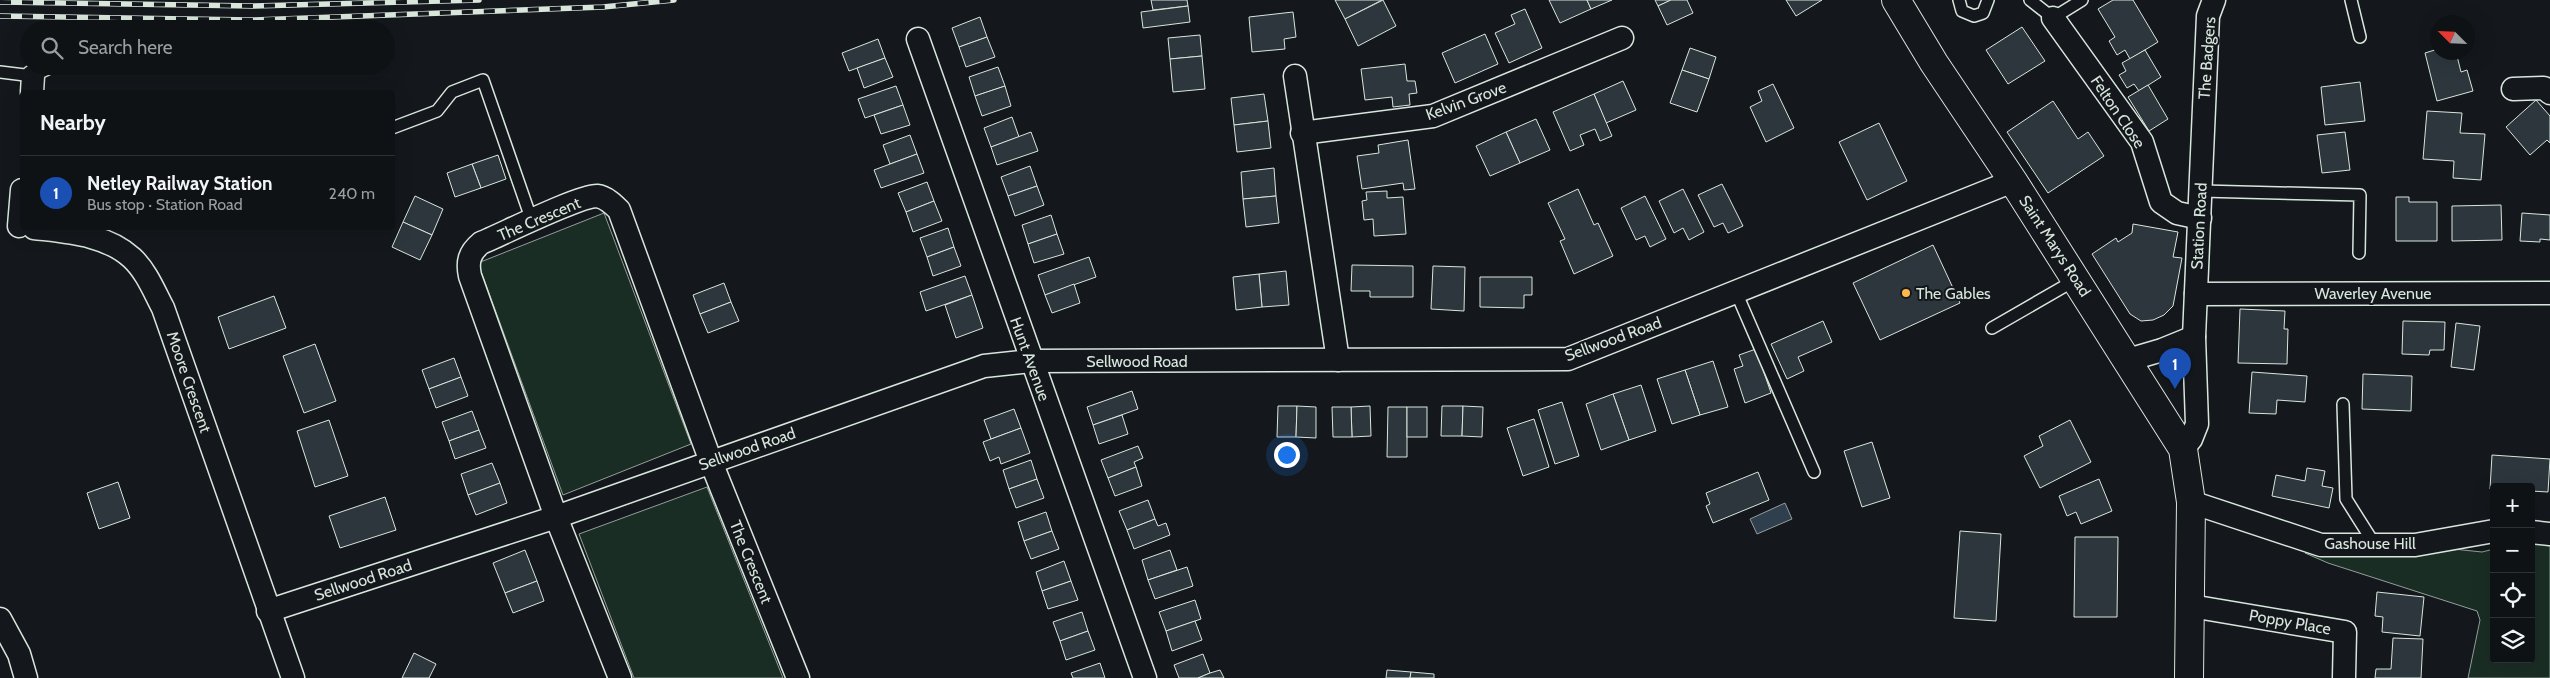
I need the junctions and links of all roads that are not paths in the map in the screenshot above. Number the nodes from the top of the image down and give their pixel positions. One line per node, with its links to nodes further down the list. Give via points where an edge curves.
1 (1896, 0): 21 (street, Saint Marys Road)
2 (1959, 0): 3 (lane, via 1962,11 1974,16 1986,10)
3 (1988, 0)
4 (2030, 0): 8 (lane)
5 (2082, 0): 8 (lane)
6 (2214, 0): 18 (street, The Badgers, via 2208,16)
7 (2351, 0): 9 (lane)
8 (2053, 18): 23 (street, Felton Close, via 2142,142 2161,202 2177,213)
9 (2360, 37)
10 (1622, 38): 20 (street, Kelvin Grove, via 1433,116)
11 (918, 40): 35 (street, Hunt Avenue)
12 (0, 72): 15 (lane)
13 (43, 75): 15 (lane)
14 (1295, 76): 20 (street)
15 (32, 84)
16 (2512, 89): 17 (street, via 2544,88)
17 (2550, 93)
18 (2204, 116): 22 (street, Station Road)
19 (395, 127): 24 (lane, via 437,111 452,92 482,80)
20 (1302, 133): 33 (street)
21 (2013, 181): 27 (street, Saint Marys Road); 28 (street, Sellwood Road)
22 (2202, 191): 23 (street, Station Road); 26 (lane, via 2360,195)
23 (2200, 218): 30 (street, Station Road)
24 (532, 221): 38 (street, The Crescent, via 597,196 619,210); 41 (street, The Crescent, via 481,243 468,263)
25 (45, 230): 47 (street, Moore Crescent, via 102,239 132,258 150,283 163,308)
26 (2359, 253)
27 (2077, 280): 31 (lane); 34 (street, Saint Marys Road)
28 (1736, 292): 33 (street, Sellwood Road, via 1568,359); 39 (lane)
29 (2550, 293): 30 (street, Waverley Avenue)
30 (2196, 294): 32 (street, Station Road)
31 (1992, 328)
32 (2194, 337): 34 (street); 37 (street, Station Road, via 2198,424 2192,439)
33 (1338, 360): 35 (street, Sellwood Road)
34 (2128, 360): 37 (street, Saint Marys Road)
35 (1031, 361): 38 (street, Sellwood Road, via 984,366); 54 (street, Hunt Avenue)
36 (2343, 404): 45 (lane, via 2346,499)
37 (2183, 449): 40 (street, Saint Marys Road)
38 (711, 462): 41 (street, Sellwood Road); 53 (street, The Crescent)
39 (1814, 472)
40 (2191, 502): 45 (street, Gashouse Hill, via 2321,545); 46 (street)
41 (556, 517): 47 (street, Sellwood Road); 52 (street, The Crescent)
42 (2490, 532): 45 (street, Gashouse Hill, via 2415,545)
43 (2535, 532): 44 (street)
44 (2550, 534)
45 (2375, 545)
46 (2191, 606): 49 (street, Poppy Place, via 2346,632); 55 (street)
47 (268, 611): 51 (street, Moore Crescent)
48 (0, 619): 50 (street, via 19,654)
49 (2344, 677)
50 (26, 678)
51 (293, 678)
52 (620, 678)
53 (798, 678)
54 (1145, 678)
55 (2189, 678)

